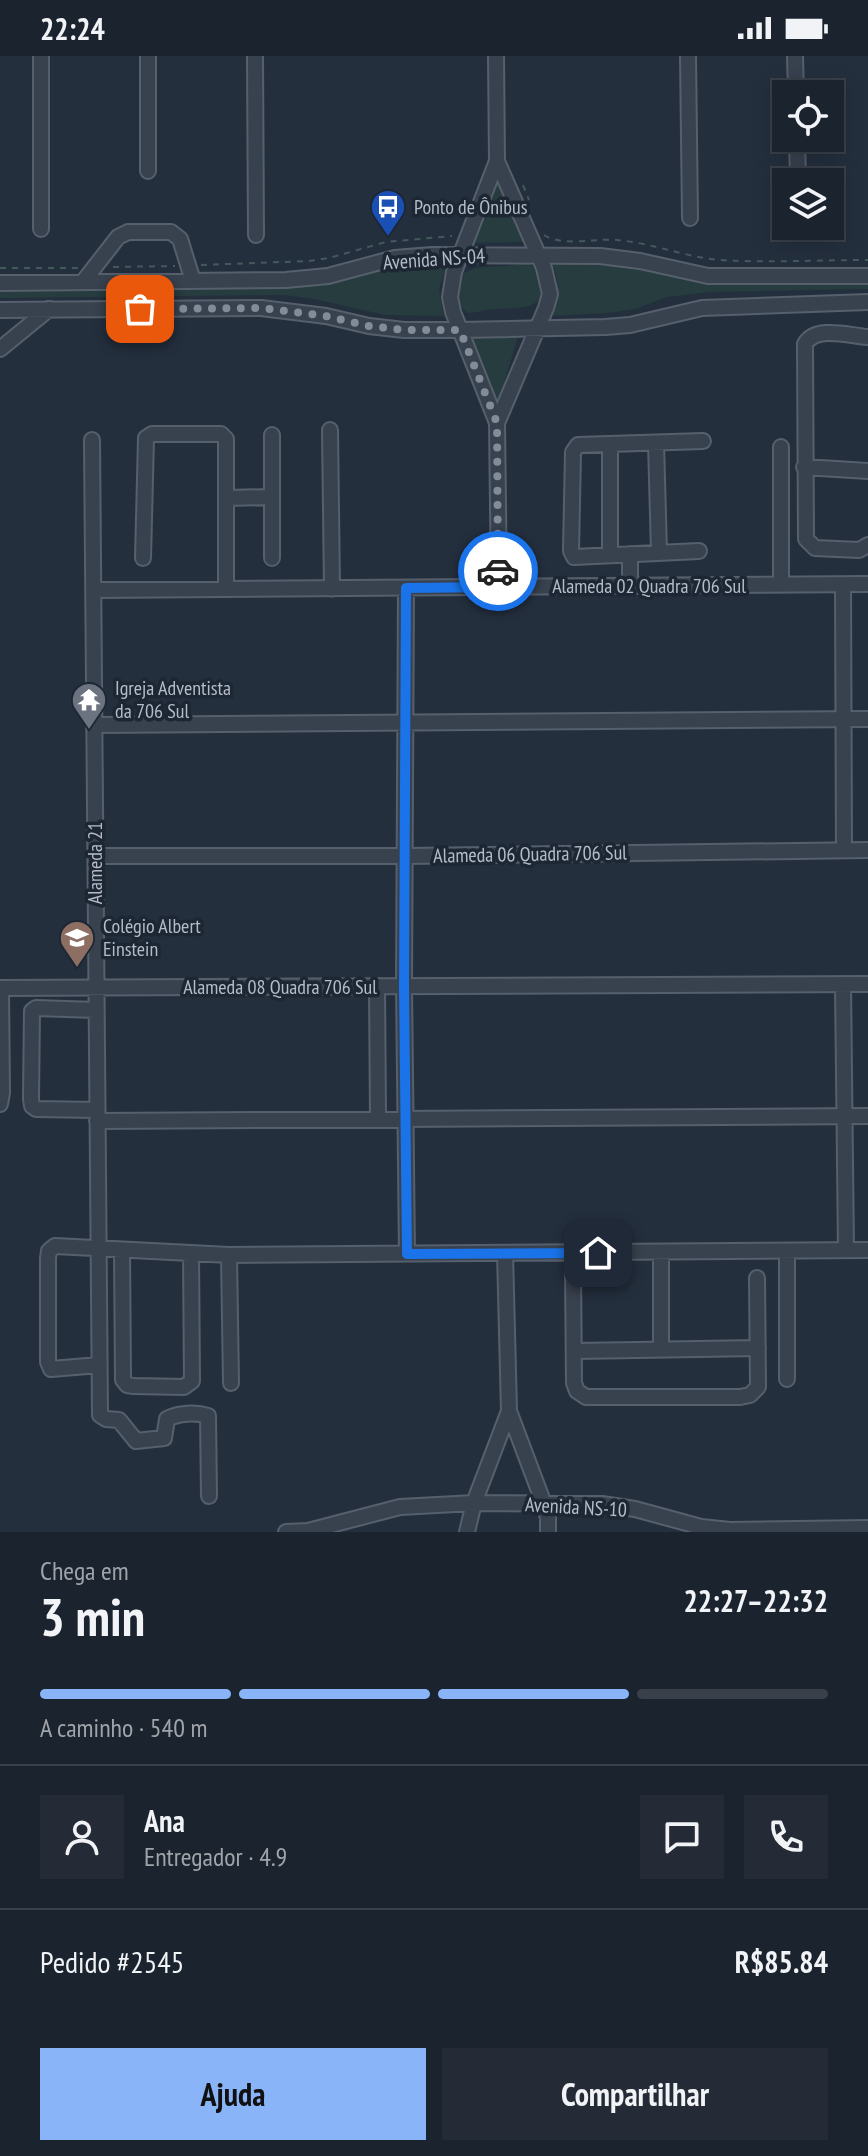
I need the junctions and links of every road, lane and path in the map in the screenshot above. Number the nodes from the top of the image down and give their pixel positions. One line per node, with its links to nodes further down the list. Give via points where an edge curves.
1 (41, 56): 11 (street)
2 (148, 56): 9 (street)
3 (255, 56): 12 (street)
4 (496, 56): 8 (street)
5 (688, 56): 10 (street)
6 (795, 56): 7 (street)
7 (796, 80)
8 (497, 161): 13 (street); 14 (street)
9 (148, 171)
10 (690, 218)
11 (41, 229)
12 (256, 235)
13 (459, 255): 14 (street, Avenida NS-04); 16 (street, Avenida NS-04, via 395,258 328,276); 23 (street, via 450,297)
14 (538, 255): 15 (street, Avenida NS-04, via 613,258 708,276); 22 (street, via 550,294)
15 (868, 276)
16 (193, 281): 17 (street, Avenida NS-04); 17 (street, via 180,239 171,232 128,232 118,237)
17 (83, 282): 18 (street, Avenida NS-04)
18 (0, 283)
19 (868, 302): 22 (street, via 717,307 630,325)
20 (49, 309): 21 (street); 23 (street, via 261,308 404,330); 25 (street)
21 (0, 310)
22 (536, 328): 23 (street); 26 (street)
23 (460, 330): 26 (street)
24 (868, 337): 34 (street, via 821,333 805,344)
25 (0, 349)
26 (497, 423): 48 (street)
27 (330, 430): 52 (street)
28 (272, 435): 36 (street)
29 (92, 440): 53 (street, Alameda 21)
30 (703, 441): 31 (street)
31 (656, 443): 32 (street); 40 (street)
32 (610, 444): 42 (street); 42 (street, via 578,445 573,452 571,551 577,558)
33 (781, 447): 46 (street)
34 (804, 467): 35 (street); 38 (street, via 810,544 859,550)
35 (868, 471)
36 (272, 497): 37 (street); 44 (street)
37 (226, 498): 43 (street, via 226,439 221,434 146,438); 51 (street)
38 (868, 545)
39 (699, 551): 40 (street)
40 (659, 552): 41 (street)
41 (630, 554): 42 (street); 49 (street)
42 (610, 555)
43 (143, 558)
44 (272, 558)
45 (868, 584): 47 (street, Alameda 02 Quadra 706 Sul)
46 (781, 585): 47 (street, Alameda 02 Quadra 706 Sul); 49 (street, Alameda 02 Quadra 706 Sul)
47 (843, 585): 54 (street)
48 (499, 587): 49 (street, Alameda 02 Quadra 706 Sul); 50 (street, Alameda 02 Quadra 706 Sul)
49 (630, 587)
50 (406, 588): 52 (street, Alameda 02 Quadra 706 Sul); 56 (street)
51 (226, 589): 52 (street, Alameda 02 Quadra 706 Sul); 53 (street, Alameda 02 Quadra 706 Sul)
52 (332, 589)
53 (94, 590): 57 (street, Alameda 21)
54 (842, 719): 55 (street); 56 (street); 58 (street)
55 (868, 719)
56 (406, 724): 57 (street); 61 (street)
57 (95, 725): 60 (street, Alameda 21)
58 (844, 850): 59 (street, Alameda 06 Quadra 706 Sul); 61 (street, Alameda 06 Quadra 706 Sul)
59 (868, 850)
60 (95, 856): 61 (street, Alameda 06 Quadra 706 Sul); 68 (street, Alameda 21)
61 (406, 856): 66 (street)
62 (0, 981): 67 (street)
63 (843, 984): 64 (street, Alameda 08 Quadra 706 Sul); 66 (street, Alameda 08 Quadra 706 Sul); 72 (street)
64 (868, 984)
65 (377, 986): 66 (street, Alameda 08 Quadra 706 Sul); 68 (street, Alameda 08 Quadra 706 Sul); 74 (street)
66 (404, 986): 75 (street)
67 (1, 988): 68 (street, Alameda 08 Quadra 706 Sul); 70 (street)
68 (95, 988): 69 (street, Alameda 21)
69 (96, 1010): 71 (street, Alameda 21); 71 (street, via 36,1008 30,1029 32,1106)
70 (0, 1104)
71 (97, 1115): 74 (street); 76 (street, Alameda 21)
72 (844, 1116): 73 (street); 75 (street); 78 (street)
73 (868, 1116)
74 (378, 1118): 75 (street)
75 (407, 1118): 84 (street)
76 (97, 1249): 77 (street); 91 (street, Alameda 21); 91 (street, via 55,1246 49,1251 48,1362 51,1369)
77 (122, 1250): 82 (street); 82 (street, via 123,1380 134,1386 184,1387 192,1381)
78 (846, 1250): 79 (street); 80 (street)
79 (868, 1250)
80 (787, 1251): 81 (street); 92 (street)
81 (661, 1252): 83 (street); 89 (street)
82 (191, 1253): 85 (street)
83 (505, 1253): 84 (street); 94 (street)
84 (407, 1254): 85 (street)
85 (229, 1255): 93 (street)
86 (573, 1270): 90 (street)
87 (757, 1278): 88 (street)
88 (758, 1348): 89 (street); 90 (street, via 758,1387 740,1397 586,1397 574,1383)
89 (661, 1350): 90 (street)
90 (576, 1351)
91 (99, 1373): 95 (street, Alameda 21, via 100,1415 119,1420 136,1441 164,1438 170,1416 208,1416)
92 (787, 1379)
93 (231, 1383)
94 (509, 1411): 96 (street); 97 (street)
95 (209, 1496)
96 (474, 1503): 97 (street, Avenida NS-10); 99 (street, Avenida NS-10, via 400,1507); 100 (street)
97 (544, 1504): 98 (street, Avenida NS-10, via 602,1504 730,1530); 101 (street)
98 (868, 1528)
99 (286, 1532)
100 (467, 1532)
101 (548, 1532)

